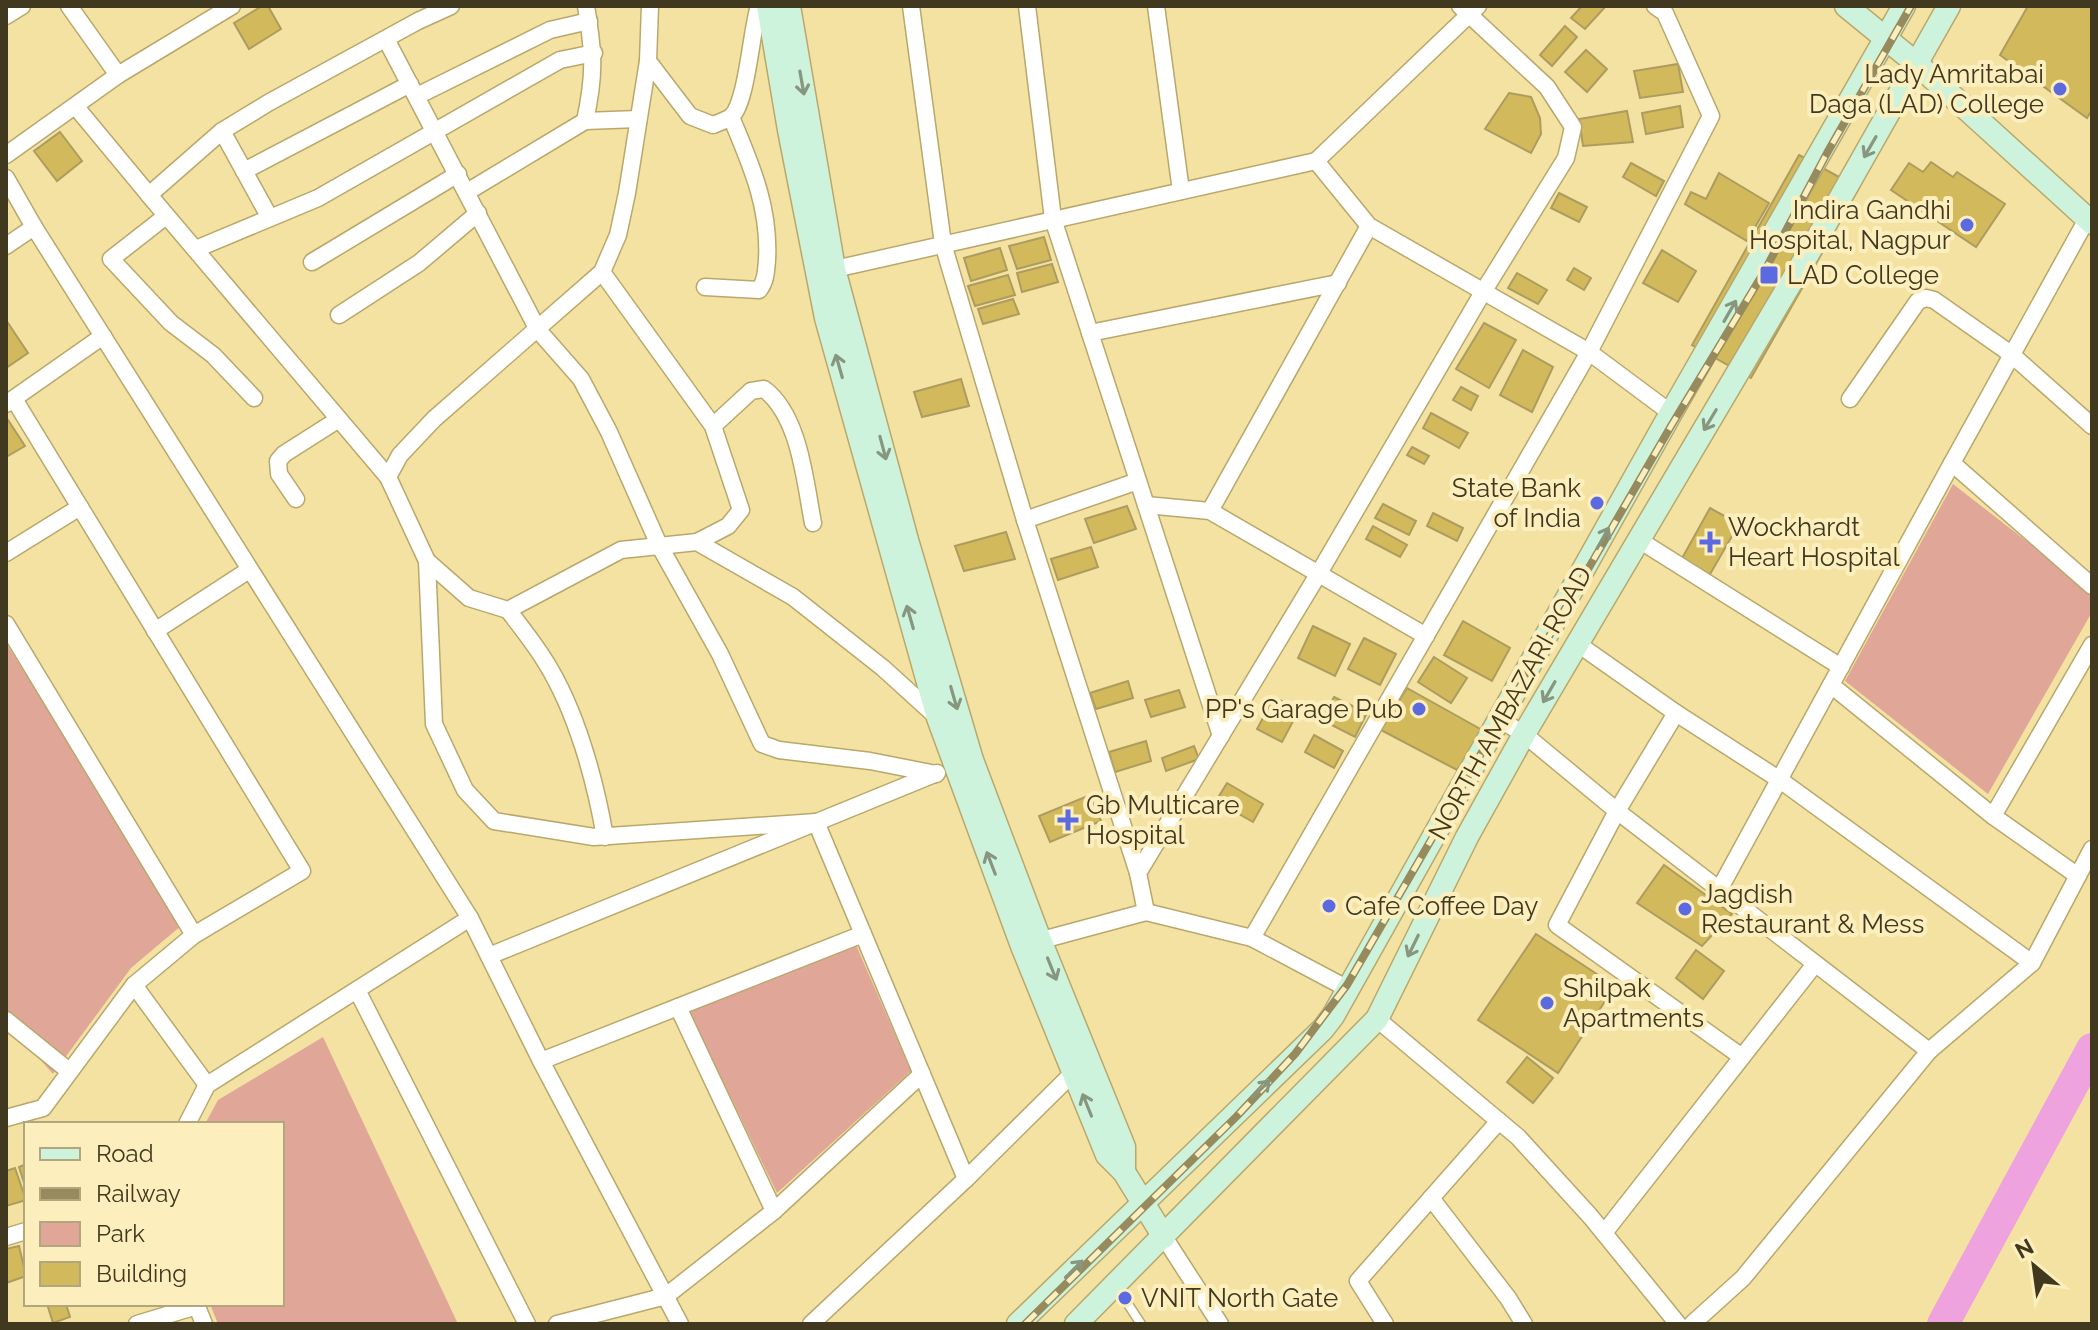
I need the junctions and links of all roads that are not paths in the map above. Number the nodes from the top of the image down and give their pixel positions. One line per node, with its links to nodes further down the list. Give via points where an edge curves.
1 (22, 6): 18 (street)
2 (69, 6): 24 (street)
3 (232, 6): 24 (street)
4 (451, 6): 19 (street)
5 (650, 6): 22 (street)
6 (759, 6): 27 (street, via 742,101)
7 (768, 6): 51 (main road)
8 (789, 6): 51 (main road, one-way to 51)
9 (911, 6): 47 (street)
10 (1027, 6): 43 (street)
11 (1156, 6): 37 (street)
12 (1655, 6): 60 (street, via 1665,13 1711,116)
13 (1846, 6): 20 (main road)
14 (1904, 6): 20 (main road, NORTH AMBAZARI ROAD)
15 (1949, 6): 23 (main road, NORTH AMBAZARI ROAD)
16 (1469, 9): 33 (street); 55 (street, via 1547,87 1573,127 1566,158)
17 (587, 13): 21 (street); 25 (street)
18 (6, 16)
19 (386, 39): 25 (street); 30 (street)
20 (1885, 39): 23 (main road); 65 (main road, NORTH AMBAZARI ROAD, one-way to 20)
21 (594, 53): 29 (street); 31 (street, via 546,67)
22 (648, 61): 27 (street, via 690,116 713,125); 28 (street)
23 (1917, 64): 44 (main road); 78 (main road, NORTH AMBAZARI ROAD, one-way to 78)
24 (118, 75): 26 (street)
25 (413, 90): 31 (street); 34 (street)
26 (76, 107): 32 (street); 39 (street)
27 (731, 117): 54 (street, via 764,208 766,271 763,285 754,291)
28 (638, 119): 29 (street); 52 (street, via 618,235)
29 (585, 121): 38 (street)
30 (222, 131): 34 (street); 39 (street)
31 (435, 132): 35 (street); 42 (street, via 318,198)
32 (6, 155)
33 (1316, 161): 37 (street); 45 (street)
34 (244, 171): 42 (street)
35 (458, 174): 38 (street); 50 (street)
36 (6, 178): 46 (street)
37 (1181, 191): 43 (street)
38 (467, 192): 40 (street)
39 (149, 195): 41 (street)
40 (478, 213): 56 (street, via 419,263); 57 (street)
41 (166, 216): 49 (street); 62 (street, via 111,259 171,323 213,355)
42 (270, 218): 49 (street)
43 (1053, 219): 47 (street); 58 (street)
44 (2090, 221): 61 (street)
45 (1369, 226): 53 (street); 55 (street)
46 (34, 227): 48 (street); 59 (street)
47 (943, 244): 51 (street); 76 (street)
48 (6, 246)
49 (196, 249): 66 (street)
50 (312, 262)
51 (825, 271): 95 (main road, one-way to 51, via 830,334); 99 (main road, one-way to 99, via 907,540)
52 (602, 272): 57 (street); 67 (street)
53 (1338, 283): 58 (street); 75 (street)
54 (705, 287)
55 (1483, 292): 60 (street); 84 (street)
56 (339, 315)
57 (538, 330): 70 (street, via 434,419 400,455); 80 (street, via 581,379)
58 (1090, 333): 71 (street)
59 (103, 336): 64 (street); 83 (street)
60 (1589, 352): 65 (street); 89 (street)
61 (2011, 354): 63 (street, via 1926,298 1918,301); 68 (street); 69 (street)
62 (254, 398)
63 (1850, 399)
64 (10, 402): 74 (street)
65 (1671, 413): 96 (main road, NORTH AMBAZARI ROAD, one-way to 65)
66 (339, 419): 70 (street); 72 (street, via 278,461 279,474)
67 (713, 426): 77 (street, via 751,391 764,389 772,395 796,438); 79 (street, via 741,510 728,526)
68 (2092, 426)
69 (1952, 463): 85 (street); 92 (street)
70 (388, 477): 82 (street)
71 (1138, 481): 73 (street); 76 (street)
72 (296, 499)
73 (1146, 505): 75 (street); 98 (street)
74 (80, 507): 81 (street); 88 (street)
75 (1210, 511): 84 (street)
76 (1025, 520): 106 (street)
77 (813, 523)
78 (1639, 540): 90 (main road, NORTH AMBAZARI ROAD); 92 (street)
79 (697, 542): 80 (street); 95 (street, via 793,597)
80 (659, 545): 86 (street, via 621,550); 99 (street, via 720,654 762,744 870,761)
81 (6, 553)
82 (427, 561): 86 (street, via 469,598); 104 (street, via 434,724 465,790 494,821)
83 (249, 570): 88 (street); 110 (street)
84 (1319, 573): 89 (street); 98 (street)
85 (2092, 586)
86 (508, 610): 104 (street, via 546,661 566,702 598,793)
87 (6, 624): 112 (street)
88 (155, 631): 112 (street, via 302,871)
89 (1426, 636): 113 (street)
90 (1578, 644): 94 (street); 97 (main road, NORTH AMBAZARI ROAD, one-way to 97)
91 (2092, 645): 102 (street)
92 (1841, 667): 93 (street)
93 (1831, 685): 100 (street); 102 (street)
94 (1676, 713): 100 (street); 101 (street)
95 (938, 718): 99 (main road)
96 (1501, 720): 97 (street); 120 (main road, NORTH AMBAZARI ROAD)
97 (1525, 735): 101 (street); 122 (main road, NORTH AMBAZARI ROAD, one-way to 122, via 1467,837)
98 (1221, 736): 106 (street)
99 (954, 767): 103 (street); 114 (main road)
100 (1780, 780): 108 (street); 116 (street)
101 (1617, 811): 108 (street); 125 (street, via 1557,925)
102 (1993, 816): 107 (street)
103 (816, 822): 104 (street); 111 (street); 115 (street)
104 (605, 837)
105 (2092, 849): 107 (street)
106 (1138, 873): 109 (street)
107 (2078, 876): 116 (street)
108 (1719, 890): 117 (street)
109 (1146, 912): 113 (street); 114 (street)
110 (470, 918): 115 (street); 119 (street)
111 (863, 934): 121 (street); 129 (street)
112 (194, 935): 118 (street)
113 (1252, 938): 120 (street)
114 (1031, 943): 128 (main road); 134 (main road, one-way to 134, via 1124,1147)
115 (489, 956): 126 (street)
116 (2032, 963): 124 (street)
117 (1815, 964): 124 (street); 125 (street)
118 (134, 985): 127 (street); 130 (street)
119 (357, 990): 130 (street); 145 (street)
120 (1350, 990): 137 (main road, NORTH AMBAZARI ROAD, one-way to 120, via 1323,1029)
121 (678, 1007): 126 (street); 138 (street)
122 (1377, 1019): 132 (street); 140 (main road, NORTH AMBAZARI ROAD)
123 (6, 1020): 127 (street)
124 (1929, 1051): 156 (street, via 1743,1278)
125 (1742, 1057): 139 (street)
126 (541, 1061): 142 (street)
127 (69, 1071): 131 (street, via 43,1108)
128 (1074, 1072): 134 (main road, one-way to 128, via 1107,1155); 135 (street)
129 (922, 1074): 135 (street); 138 (street)
130 (207, 1085): 133 (street)
131 (6, 1118)
132 (1499, 1121): 136 (street); 139 (street)
133 (188, 1122)
134 (1124, 1172): 137 (main road)
135 (966, 1179): 148 (street)
136 (1431, 1198): 153 (street, via 1358,1281); 154 (street)
137 (1142, 1202): 140 (main road); 149 (main road, NORTH AMBAZARI ROAD, one-way to 137)
138 (774, 1211): 142 (street)
139 (1604, 1233): 155 (street)
140 (1164, 1237): 141 (main road, NORTH AMBAZARI ROAD); 152 (street)
141 (1120, 1291): 150 (main road, NORTH AMBAZARI ROAD); 151 (lane)
142 (666, 1296): 146 (street); 147 (street)
143 (193, 1306): 144 (street)
144 (137, 1324)
145 (527, 1324)
146 (557, 1324)
147 (680, 1324)
148 (811, 1324)
149 (1018, 1324)
150 (1076, 1324)
151 (1141, 1324)
152 (1220, 1324)
153 (1385, 1324)
154 (1524, 1324)
155 (1678, 1324)
156 (1692, 1324)

